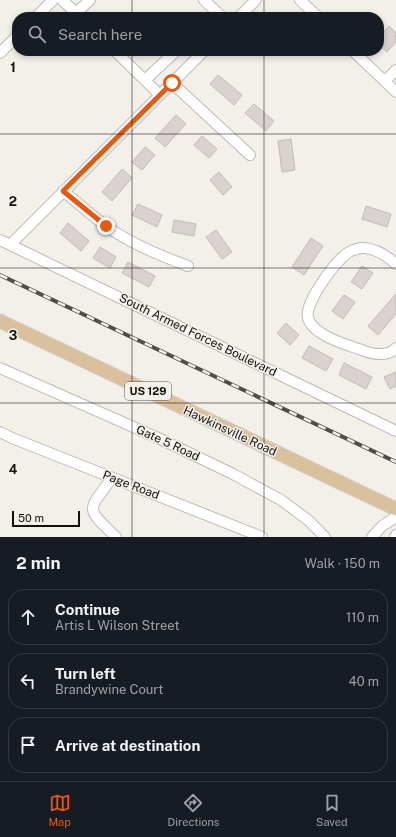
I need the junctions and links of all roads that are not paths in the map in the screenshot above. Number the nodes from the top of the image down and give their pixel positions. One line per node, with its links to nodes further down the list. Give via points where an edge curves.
1 (53, 0): 7 (street)
2 (62, 0): 8 (street)
3 (90, 0): 9 (street)
4 (204, 0): 10 (street)
5 (256, 0): 11 (street)
6 (300, 0): 12 (street)
7 (41, 12)
8 (75, 12)
9 (80, 12)
10 (214, 12)
11 (244, 12)
12 (313, 12)
13 (12, 41): 14 (street)
14 (0, 53)
15 (120, 56): 20 (street)
16 (171, 56): 20 (street)
17 (199, 56): 22 (street)
18 (358, 56): 21 (street)
19 (396, 70): 21 (street)
20 (145, 80): 24 (street)
21 (385, 81): 23 (street)
22 (172, 83): 24 (street); 25 (street)
23 (396, 92)
24 (160, 95): 26 (street)
25 (250, 155)
26 (63, 191): 28 (street); 30 (street, via 125,238)
27 (0, 240): 28 (street, South Armed Forces Boulevard)
28 (10, 245): 34 (street, South Armed Forces Boulevard)
29 (396, 264): 32 (street, via 376,250 363,248 348,252 330,270 308,310 308,319 317,331 342,343 377,355 392,352)
30 (188, 266)
31 (0, 321): 37 (main road, Hawkinsville Road / US 129)
32 (396, 348)
33 (0, 368): 41 (street, Gate 5 Road, via 233,474 281,500 308,520)
34 (396, 430)
35 (0, 432): 36 (street, Page Road)
36 (112, 478): 39 (street, via 93,503 92,510 95,517); 40 (street, Page Road)
37 (396, 509)
38 (396, 517): 42 (street, via 382,526)
39 (116, 537)
40 (262, 537)
41 (325, 537)
42 (372, 537)

